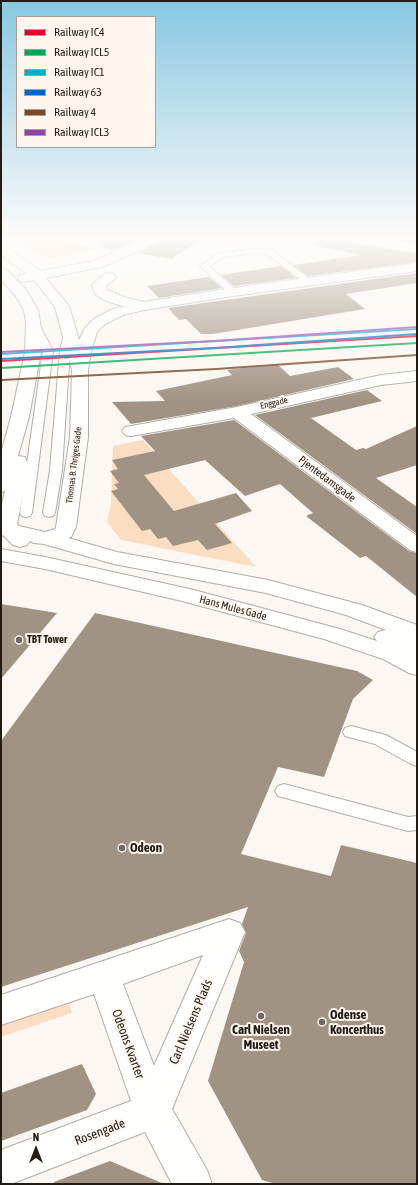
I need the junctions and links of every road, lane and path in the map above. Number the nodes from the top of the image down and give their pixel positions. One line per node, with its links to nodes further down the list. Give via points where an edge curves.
1 (19, 291): 7 (street, via 31,310)
2 (50, 291): 8 (street, Thomas B. Thriges Gade, via 62,306)
3 (101, 291): 6 (street, via 109,297)
4 (238, 291): 5 (street)
5 (233, 292): 6 (street)
6 (144, 306): 9 (street, via 108,316 94,326 84,348)
7 (33, 322): 13 (street, via 33,352); 15 (lane, via 48,351)
8 (70, 331): 9 (street, Thomas B. Thriges Gade); 16 (lane, via 65,350 56,470)
9 (80, 370): 18 (street, Thomas B. Thriges Gade, via 79,437 66,527 64,533)
10 (417, 376): 11 (street, Enggade, via 381,380)
11 (237, 412): 12 (street, Enggade); 19 (street, Pjentedamsgade)
12 (131, 431)
13 (13, 441): 14 (street); 17 (street, via 20,468 7,524)
14 (1, 486)
15 (26, 513)
16 (49, 513)
17 (9, 536): 18 (street); 21 (street)
18 (45, 538): 23 (street, via 158,568 268,587 354,610)
19 (417, 546)
20 (1, 555): 21 (street, Hans Mules Gade)
21 (45, 563): 22 (street, Hans Mules Gade)
22 (186, 596): 24 (street, via 344,623); 25 (street, Hans Mules Gade, via 332,634 391,654)
23 (417, 633)
24 (417, 649)
25 (417, 667)
26 (351, 732): 27 (lane, via 380,739)
27 (417, 760)
28 (284, 791): 29 (lane, via 408,824)
29 (417, 823)
30 (104, 976): 31 (street); 32 (street, Odeons Kvarter); 32 (street, Carl Nielsens Plads, via 229,932)
31 (1, 1010)
32 (153, 1111): 33 (street, Rosengade); 34 (street, Odeons Kvarter)
33 (1, 1169)
34 (193, 1184)

